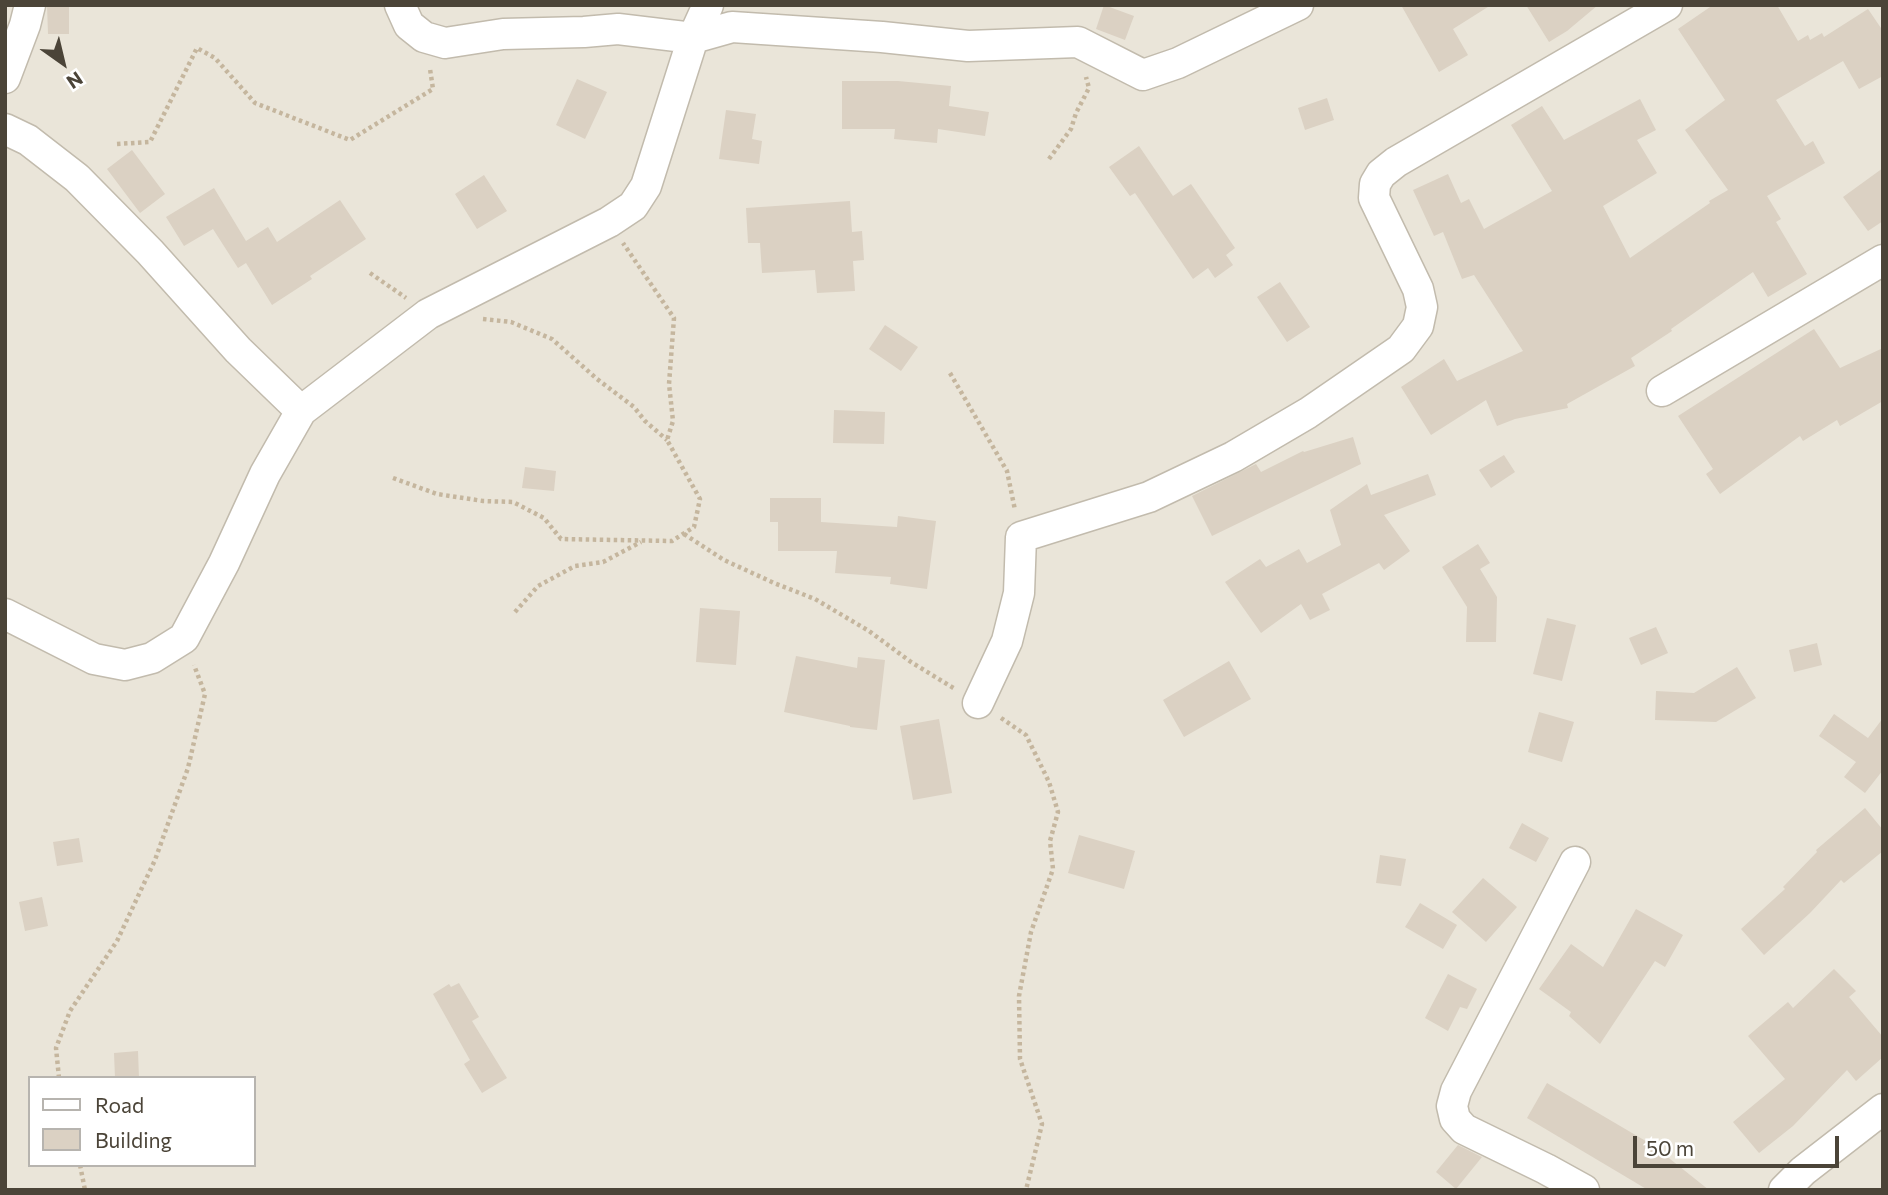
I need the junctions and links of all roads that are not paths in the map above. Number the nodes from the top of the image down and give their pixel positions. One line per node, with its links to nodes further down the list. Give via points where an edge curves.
1 (30, 5): 7 (street)
2 (400, 5): 6 (street, via 409,25 424,37 445,43 503,34 618,29)
3 (708, 5): 6 (street)
4 (1298, 5): 6 (street, via 1143,75 1078,42 968,46 732,27)
5 (1667, 5): 13 (street, via 1381,174 1374,198 1418,289 1422,307 1418,326 1401,349 1308,413 1233,457 1149,497 1021,537 1019,593 1007,641)
6 (693, 37): 11 (street, via 646,186 633,206 428,314)
7 (5, 78)
8 (5, 129): 11 (street, via 28,140 77,178 237,350)
9 (1883, 260): 10 (street)
10 (1662, 391)
11 (301, 411): 12 (street, via 184,638 152,658 125,664 94,659)
12 (5, 614)
13 (978, 703)
14 (1575, 862): 16 (street, via 1452,1106 1464,1129)
15 (1883, 1109): 17 (street)
16 (1584, 1190)
17 (1784, 1190)

